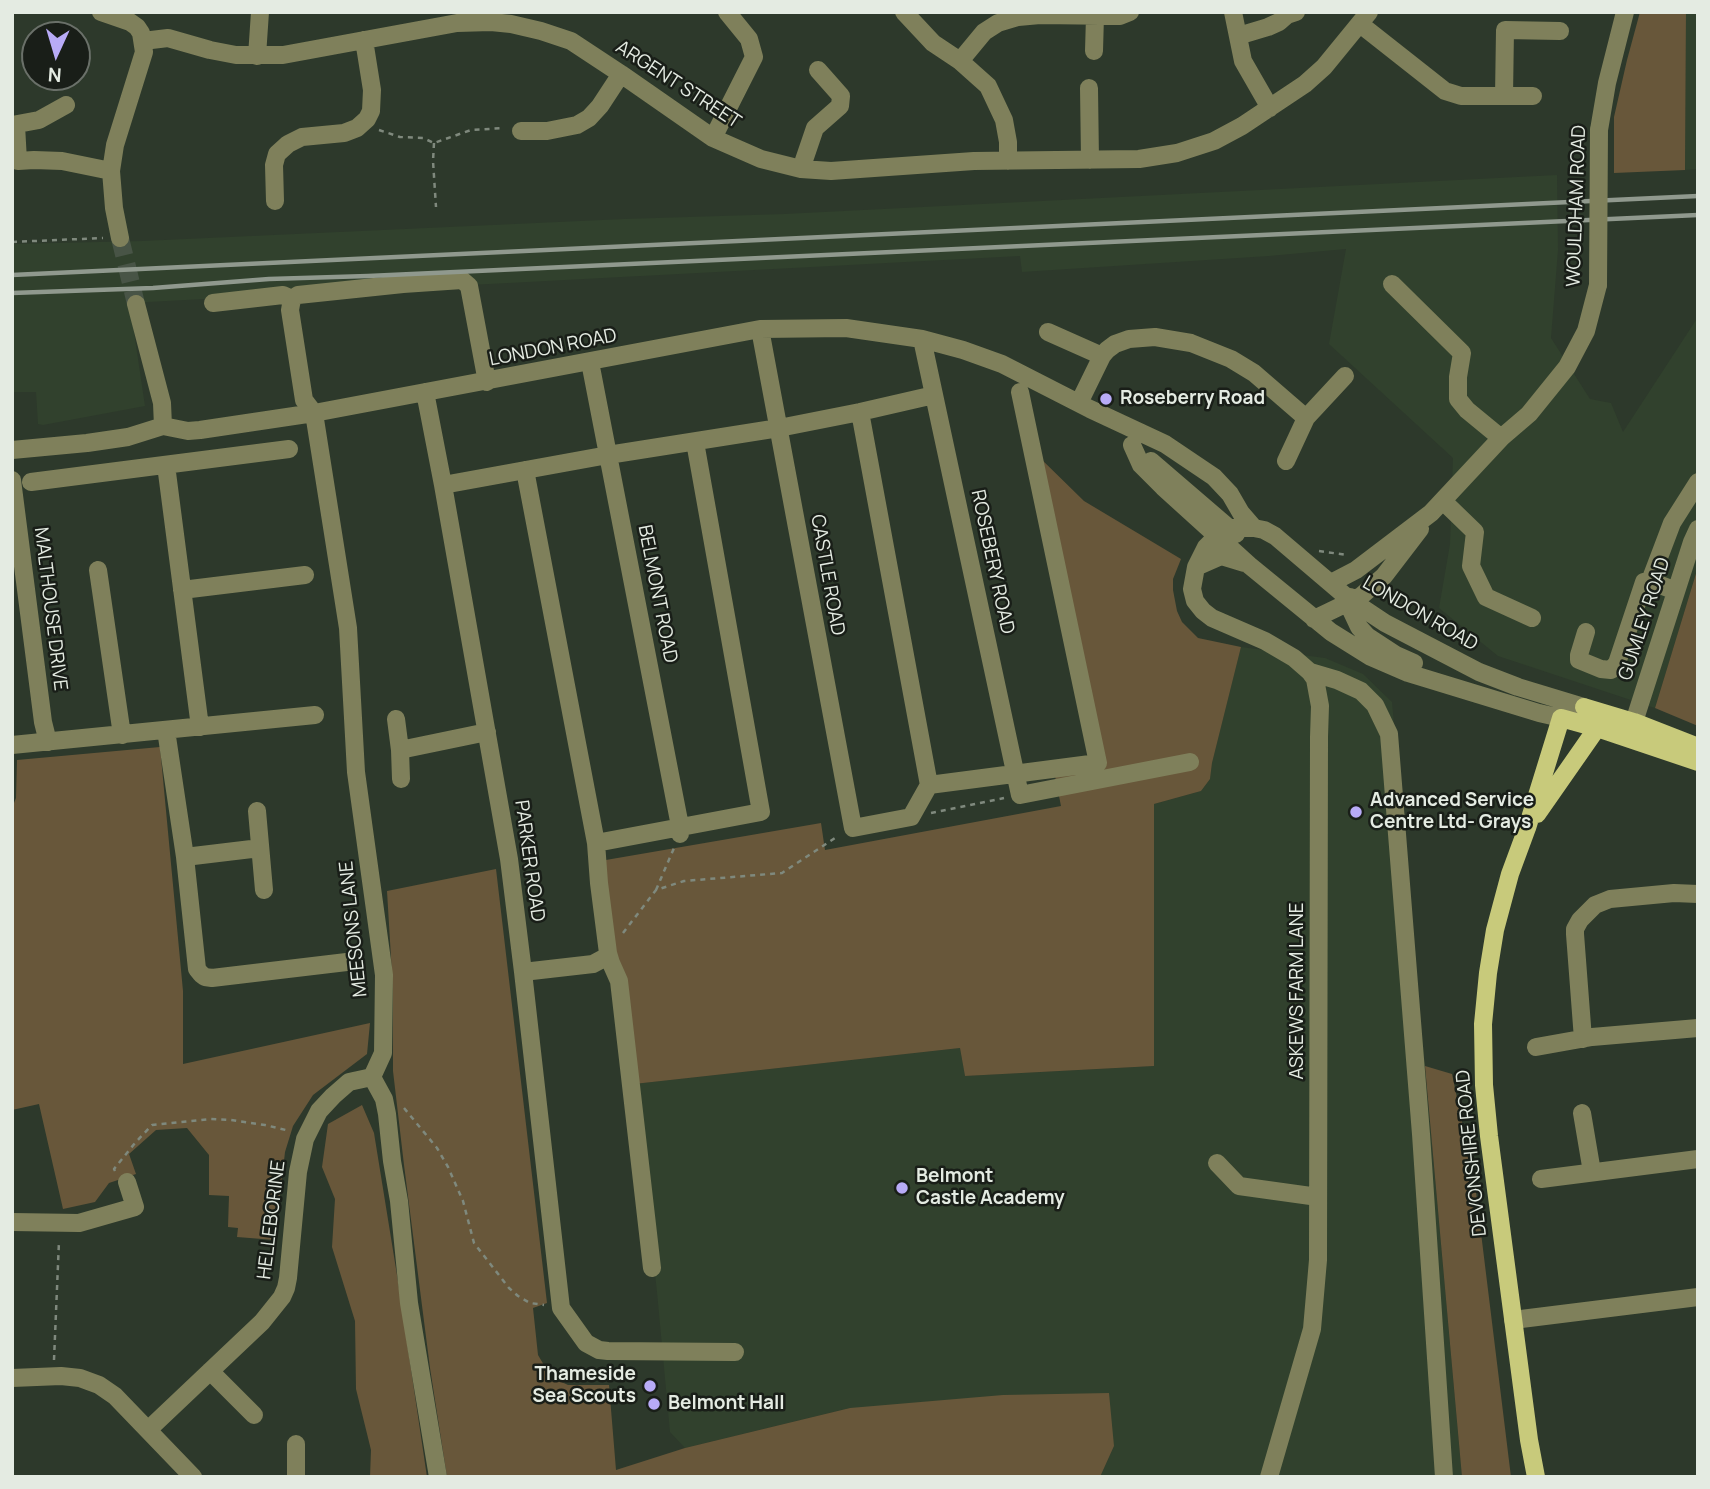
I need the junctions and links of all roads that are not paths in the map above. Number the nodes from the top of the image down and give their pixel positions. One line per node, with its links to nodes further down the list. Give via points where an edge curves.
1 (101, 12): 15 (street, via 130,22)
2 (260, 12): 17 (street)
3 (727, 12): 28 (street, via 749,39 754,57)
4 (904, 12): 18 (street, via 933,43)
5 (1130, 12): 10 (street)
6 (1233, 12): 13 (street)
7 (1296, 12): 13 (street)
8 (1625, 12): 56 (street, WOULDHAM ROAD, bridge, via 1599,130 1598,285 1586,331 1567,367 1529,414)
9 (1013, 15): 10 (street); 18 (street, via 984,33)
10 (1095, 16): 16 (street)
11 (1365, 18): 22 (street, via 1445,91 1461,96); 25 (street, ARGENT STREET, via 1324,67)
12 (1560, 31): 22 (street, via 1504,30)
13 (1238, 36): 25 (street, via 1244,61)
14 (364, 40): 17 (street, ARGENT STREET); 20 (street, ARGENT STREET, via 457,23 511,24 571,41); 34 (street, via 372,111 357,128 302,137 277,153)
15 (143, 41): 17 (street, ARGENT STREET, via 168,38); 33 (street, via 141,65)
16 (1094, 51)
17 (257, 56)
18 (960, 61): 31 (street, via 988,86 1004,120)
19 (818, 70): 32 (street, via 841,96 840,106 815,128)
20 (621, 74): 27 (street, via 600,106 577,125); 28 (street, ARGENT STREET)
21 (1089, 88): 29 (street)
22 (1504, 96): 23 (street)
23 (1533, 96)
24 (66, 105): 26 (street, via 39,120)
25 (1270, 108): 29 (street, ARGENT STREET, via 1214,141 1177,153)
26 (14, 125): 30 (street)
27 (521, 131)
28 (713, 138): 32 (street, ARGENT STREET, via 761,159)
29 (1090, 160): 31 (street, ARGENT STREET)
30 (15, 161): 33 (street, via 62,161)
31 (1009, 161): 32 (street, ARGENT STREET)
32 (801, 169)
33 (111, 171): 35 (street)
34 (275, 201)
35 (120, 238)
36 (1392, 284): 56 (street, via 1462,353 1458,399)
37 (292, 299): 38 (street, via 283,295); 46 (street, via 462,280 469,286); 52 (street, MEESONS LANE, via 304,400)
38 (213, 303)
39 (136, 304): 54 (street, via 162,403)
40 (760, 329): 42 (street, LONDON ROAD, via 846,328); 44 (street, LONDON ROAD); 55 (street, CASTLE ROAD)
41 (1048, 332): 43 (street)
42 (922, 339): 49 (street, ROSEBERY ROAD); 50 (street, LONDON ROAD, via 1002,364)
43 (1102, 356): 50 (street); 53 (street, via 1129,339 1192,342 1243,366)
44 (590, 362): 46 (street, LONDON ROAD); 60 (street, BELMONT ROAD)
45 (1345, 376): 53 (street)
46 (487, 382): 47 (street, LONDON ROAD)
47 (425, 392): 52 (street, LONDON ROAD); 67 (street, PARKER ROAD)
48 (1020, 392): 108 (street, via 1098,763)
49 (934, 395): 51 (street); 108 (street, ROSEBERY ROAD)
50 (1084, 406): 69 (street, LONDON ROAD, via 1165,444 1214,477); 71 (street, LONDON ROAD, via 1132,445 1141,465 1184,506)
51 (860, 412): 55 (street); 110 (street)
52 (314, 414): 54 (street, LONDON ROAD, via 188,431); 125 (street, MEESONS LANE, via 348,628 356,772 384,975 383,1053)
53 (1303, 423): 61 (street)
54 (163, 426): 59 (street, LONDON ROAD, via 128,437)
55 (779, 428): 57 (street); 110 (street, CASTLE ROAD, via 853,828 911,817)
56 (1501, 438): 68 (street, WOULDHAM ROAD)
57 (695, 442): 60 (street); 113 (street, via 761,812)
58 (289, 449): 62 (street)
59 (12, 450)
60 (608, 456): 63 (street); 113 (street, BELMONT ROAD)
61 (1286, 461)
62 (166, 464): 65 (street); 80 (street)
63 (525, 470): 67 (street); 114 (street)
64 (12, 480): 82 (street, MALTHOUSE DRIVE)
65 (31, 482)
66 (1698, 482): 78 (street, via 1672,523)
67 (443, 485): 99 (street, PARKER ROAD)
68 (1438, 507): 75 (street, WOULDHAM ROAD); 77 (street, WOULDHAM ROAD); 85 (street, via 1475,532 1471,566 1486,597)
69 (1254, 528): 71 (street); 79 (street, LONDON ROAD, via 1275,536)
70 (1698, 529): 81 (street, GUMLEY ROAD)
71 (1224, 532): 72 (street, LONDON ROAD); 73 (street, via 1206,547); 84 (street, LONDON ROAD, via 1278,575)
72 (1249, 565): 73 (street, via 1221,556); 84 (street, LONDON ROAD)
73 (1196, 568): 89 (street, via 1192,589 1203,611 1265,641)
74 (98, 570): 100 (street)
75 (1356, 570): 79 (street, WOULDHAM ROAD); 83 (street)
76 (305, 575): 80 (street)
77 (1384, 576): 83 (street, WOULDHAM ROAD, via 1360,597); 87 (street, via 1377,594)
78 (1650, 581): 81 (street); 88 (street, via 1643,584 1613,669 1579,660)
79 (1331, 583): 83 (street, LONDON ROAD)
80 (182, 590): 96 (street)
81 (1676, 592): 95 (street, GUMLEY ROAD)
82 (20, 599): 101 (street, MALTHOUSE DRIVE)
83 (1349, 599): 86 (street, WOULDHAM ROAD); 87 (street, LONDON ROAD); 90 (street, via 1367,636)
84 (1293, 602): 86 (street, LONDON ROAD)
85 (1532, 618)
86 (1314, 619): 90 (street, LONDON ROAD, via 1371,657)
87 (1385, 623): 91 (street, LONDON ROAD, via 1479,672)
88 (1586, 632)
89 (1310, 671): 132 (street, ASKEWS FARM LANE, via 1320,706); 147 (street, via 1361,691 1375,705 1389,734)
90 (1462, 690): 93 (street, LONDON ROAD)
91 (1584, 707): 93 (main road); 95 (main road, LONDON ROAD); 97 (main road)
92 (315, 715): 96 (street)
93 (1561, 718): 97 (main road, LONDON ROAD); 112 (main road, DEVONSHIRE ROAD)
94 (396, 719): 105 (street)
95 (1634, 722): 97 (main road); 102 (main road); 104 (main road, LONDON ROAD)
96 (200, 727): 98 (street)
97 (1597, 728): 102 (main road, LONDON ROAD); 112 (main road, DEVONSHIRE ROAD)
98 (166, 730): 100 (street); 116 (street)
99 (487, 732): 105 (street); 121 (street, PARKER ROAD)
100 (122, 735): 101 (street)
101 (48, 742): 103 (street)
102 (1643, 745): 107 (main road, LONDON ROAD)
103 (12, 746)
104 (1698, 747)
105 (400, 750): 109 (street)
106 (1190, 762): 108 (street, ROSEBERY ROAD, via 1020,794)
107 (1698, 762)
108 (1016, 775): 110 (street)
109 (401, 779)
110 (929, 785)
111 (257, 811): 115 (street)
112 (1527, 828): 136 (main road, DEVONSHIRE ROAD, via 1495,930 1483,1024 1483,1085)
113 (680, 830): 114 (street)
114 (596, 843): 119 (street)
115 (260, 848): 116 (street); 117 (street)
116 (186, 858): 120 (street, via 198,969 205,977)
117 (264, 890)
118 (1698, 894): 123 (street, via 1610,899 1595,905 1580,920 1575,934)
119 (608, 953): 121 (street, via 593,964); 134 (street, via 619,981)
120 (355, 961)
121 (523, 972): 137 (street, PARKER ROAD, via 561,1308 586,1343 608,1351)
122 (1698, 1028): 123 (street)
123 (1583, 1039): 124 (street)
124 (1536, 1047)
125 (372, 1077): 138 (street, HELLEBORINE, via 349,1082 311,1125 298,1172 286,1288 262,1322); 145 (street, via 387,1114 409,1303)
126 (1582, 1113): 129 (street)
127 (1698, 1159): 129 (street)
128 (1217, 1163): 132 (street, via 1239,1186)
129 (1592, 1172): 131 (street)
130 (122, 1179): 133 (street, via 135,1207 79,1223)
131 (1541, 1179)
132 (1318, 1196): 146 (street, ASKEWS FARM LANE, via 1312,1329)
133 (12, 1222)
134 (652, 1268)
135 (1698, 1297): 136 (street)
136 (1513, 1320): 148 (main road, DEVONSHIRE ROAD)
137 (735, 1352)
138 (210, 1371): 140 (street); 141 (street, HELLEBORINE)
139 (12, 1378): 141 (street, via 61,1376 99,1385)
140 (254, 1415)
141 (148, 1430): 143 (street)
142 (296, 1444): 144 (street)
143 (193, 1477)
144 (296, 1477)
145 (438, 1477)
146 (1269, 1477)
147 (1444, 1477)
148 (1536, 1477)

